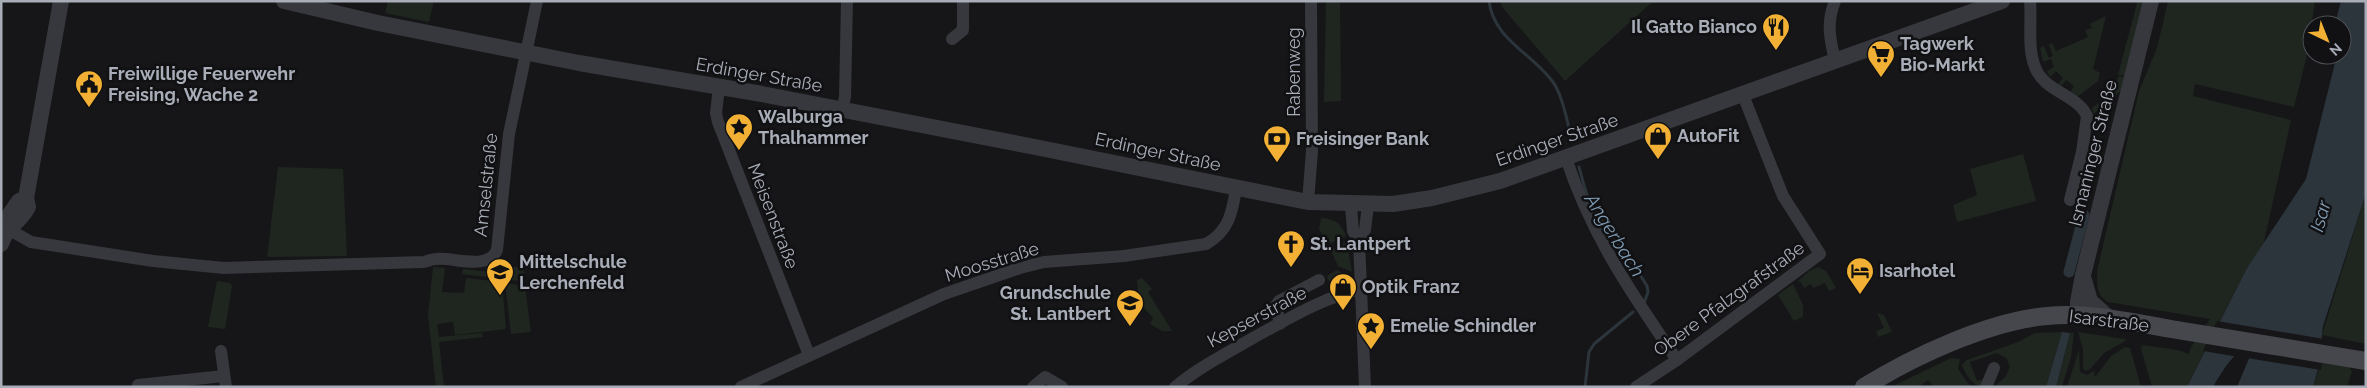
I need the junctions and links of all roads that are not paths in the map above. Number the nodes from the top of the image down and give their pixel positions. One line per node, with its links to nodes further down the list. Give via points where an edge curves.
1 (61, 1): 23 (street, via 26,198 28,207)
2 (284, 1): 12 (street, Erdinger Straße)
3 (537, 1): 12 (street)
4 (846, 1): 16 (street, via 845,97)
5 (962, 1): 11 (street, via 963,30)
6 (1311, 1): 20 (street, Rabenweg, via 1312,151)
7 (1835, 1): 13 (street, via 1828,28)
8 (2002, 1): 13 (street, Erdinger Straße)
9 (2030, 1): 19 (street, via 2035,67 2050,86 2078,104 2087,116)
10 (2151, 1): 25 (street, Ismaninger Straße)
11 (952, 39)
12 (525, 52): 14 (street, Erdinger Straße); 23 (street, Amselstraße, via 509,134 495,253 480,262 436,259 224,268 153,261 31,242)
13 (1835, 61): 15 (street, Erdinger Straße)
14 (719, 87): 16 (street, Erdinger Straße); 32 (street, Meisenstraße, via 718,122)
15 (1743, 95): 17 (street, Erdinger Straße); 33 (street, Obere Pfalzgrafstraße, via 1783,196 1820,254)
16 (842, 110): 18 (street, Erdinger Straße, via 1035,146)
17 (1566, 158): 22 (street, Erdinger Straße, via 1464,191); 33 (street, via 1583,206 1600,240 1633,298)
18 (1236, 189): 20 (street, Erdinger Straße); 32 (street, Moosstraße, via 1228,224 1206,244 1025,266 944,294)
19 (2070, 200)
20 (1308, 202): 21 (street, Erdinger Straße)
21 (1351, 204): 22 (street, Erdinger Straße); 24 (street, via 1353,231)
22 (1368, 205): 24 (street, via 1366,230)
23 (7, 233)
24 (1359, 240): 27 (street)
25 (2083, 275): 28 (street, Ismaninger Straße); 29 (street, via 2090,301)
26 (1319, 280): 30 (street, via 1279,301 1276,305)
27 (1362, 289): 30 (street, Kepserstraße, via 1336,296); 43 (street)
28 (2078, 315): 29 (main road, Isarstraße); 45 (main road, Isarstraße, via 2046,316 1990,329 1922,356)
29 (2110, 319): 34 (main road, Isarstraße)
30 (1280, 324): 42 (street, Kepserstraße, via 1196,371)
31 (221, 351): 36 (street)
32 (809, 355): 39 (street, Moosstraße)
33 (1677, 360): 44 (street, Obere Pfalzgrafstraße)
34 (2366, 361)
35 (1994, 368): 46 (street)
36 (225, 382): 37 (street)
37 (178, 384): 38 (street)
38 (138, 385)
39 (741, 387)
40 (1033, 387): 41 (street, via 1044,377)
41 (1062, 387)
42 (1175, 387)
43 (1365, 387)
44 (1636, 387)
45 (1864, 387)
46 (1986, 387)

